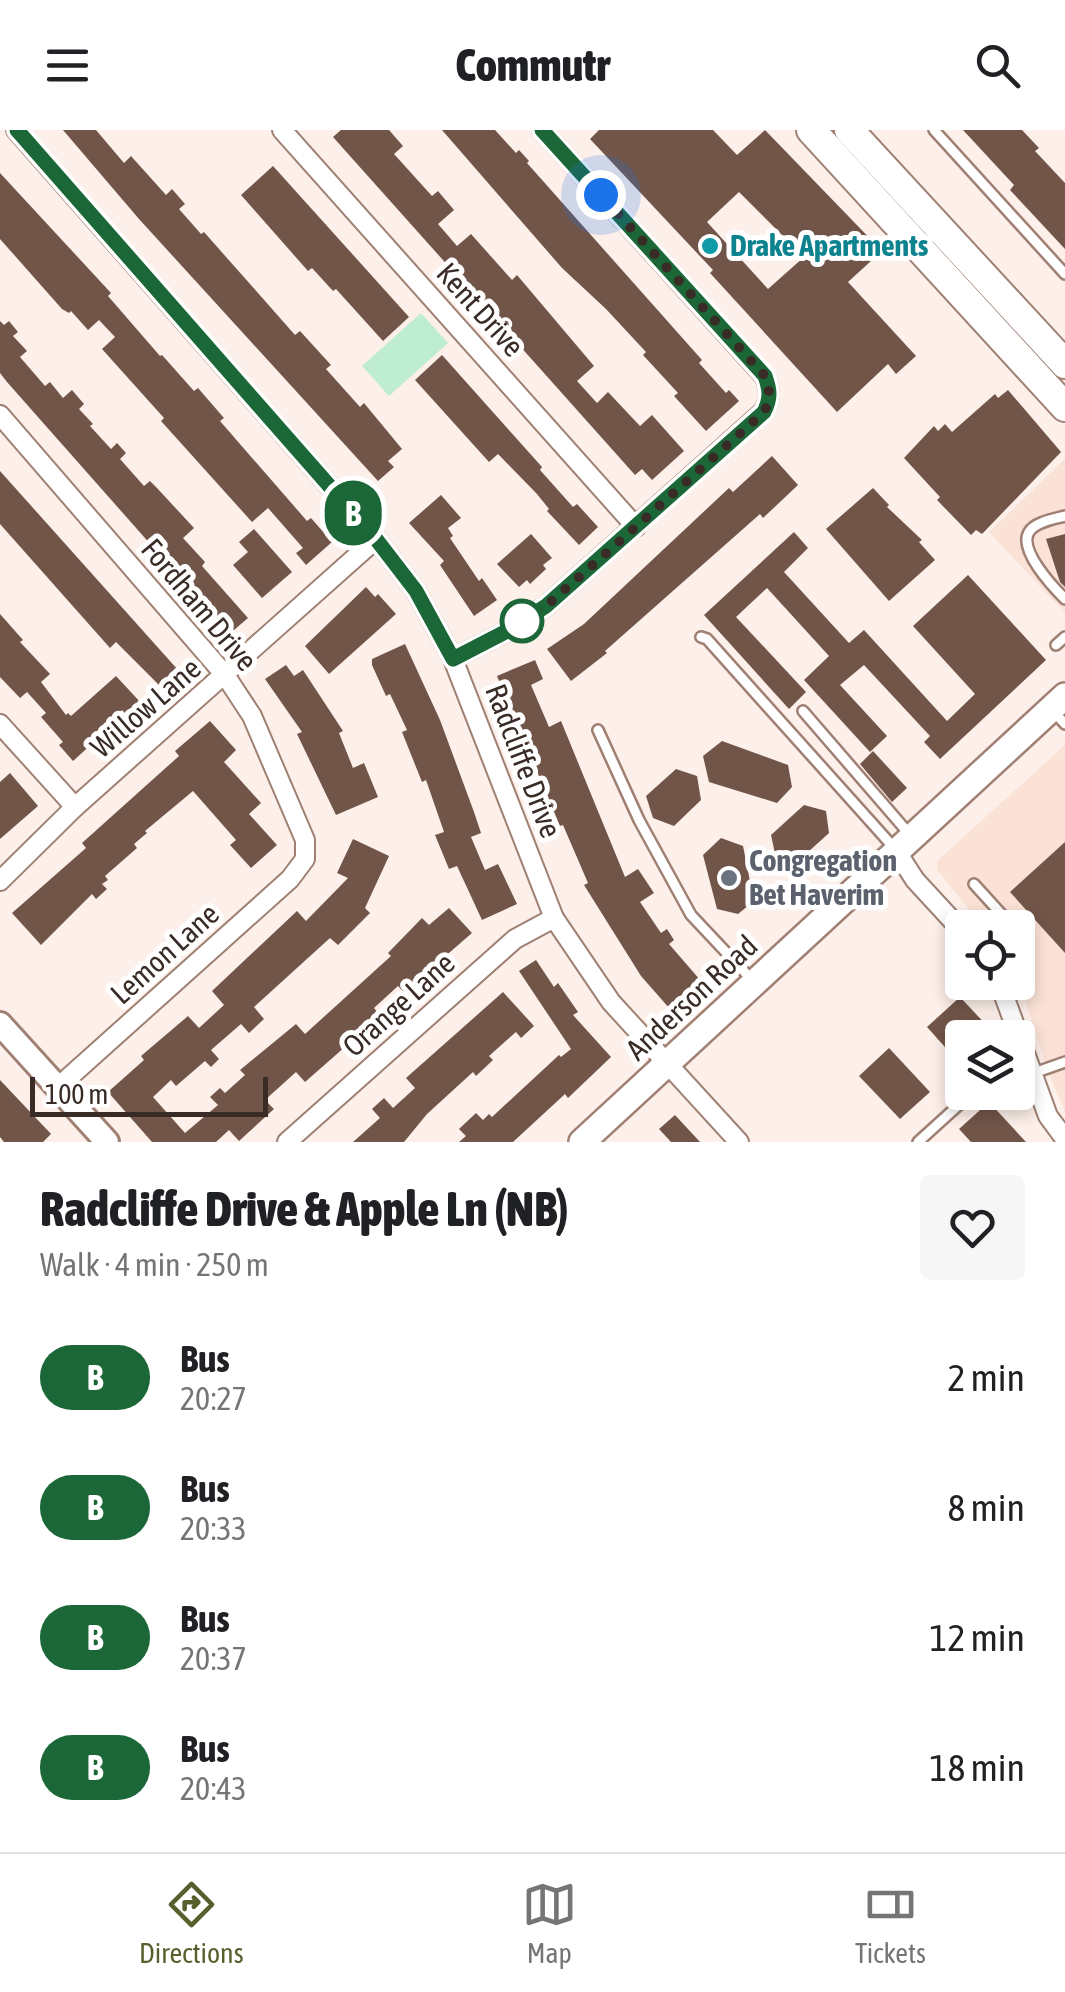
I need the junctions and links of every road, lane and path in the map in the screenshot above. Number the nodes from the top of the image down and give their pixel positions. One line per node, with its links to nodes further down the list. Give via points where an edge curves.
1 (16, 130): 13 (street, Radcliffe Drive)
2 (282, 130): 12 (street, Kent Drive)
3 (542, 130): 12 (street, via 765,376 770,391 764,412)
4 (811, 130): 9 (main road)
5 (849, 130): 8 (main road)
6 (934, 130): 7 (lane)
7 (1065, 274)
8 (1065, 364)
9 (1065, 407)
10 (0, 415): 17 (street, Fordham Drive)
11 (1065, 516): 14 (lane, via 1037,525 1026,542 1040,573)
12 (636, 527): 16 (street, via 546,606)
13 (376, 539): 16 (street, Radcliffe Drive, via 416,591); 17 (street, Willow Lane)
14 (1065, 600)
15 (701, 637): 23 (lane)
16 (453, 659): 29 (street, Radcliffe Drive)
17 (225, 674): 22 (street, Willow Lane); 24 (street, Fordham Drive, via 252,716 305,840)
18 (1061, 707): 23 (main road, Anderson Road)
19 (803, 710): 23 (lane)
20 (0, 724): 22 (street)
21 (598, 730): 30 (lane, via 690,915)
22 (74, 807): 25 (street, Willow Lane)
23 (905, 845): 28 (street, via 916,880); 30 (main road, Anderson Road)
24 (305, 859): 36 (street, Lemon Lane)
25 (0, 881)
26 (974, 884): 27 (lane)
27 (998, 910)
28 (945, 912)
29 (554, 918): 33 (street, Radcliffe Drive, via 611,1002); 40 (street, Orange Lane, via 515,940)
30 (756, 984): 33 (main road, Anderson Road)
31 (0, 1024): 36 (street)
32 (1065, 1062): 34 (lane)
33 (668, 1066): 41 (main road, Anderson Road); 42 (street, Radcliffe Drive)
34 (1035, 1073)
35 (1035, 1084): 38 (street)
36 (57, 1088): 39 (street)
37 (953, 1110): 43 (lane)
38 (1065, 1139)
39 (107, 1142)
40 (287, 1142)
41 (582, 1142)
42 (739, 1142)
43 (918, 1142)

